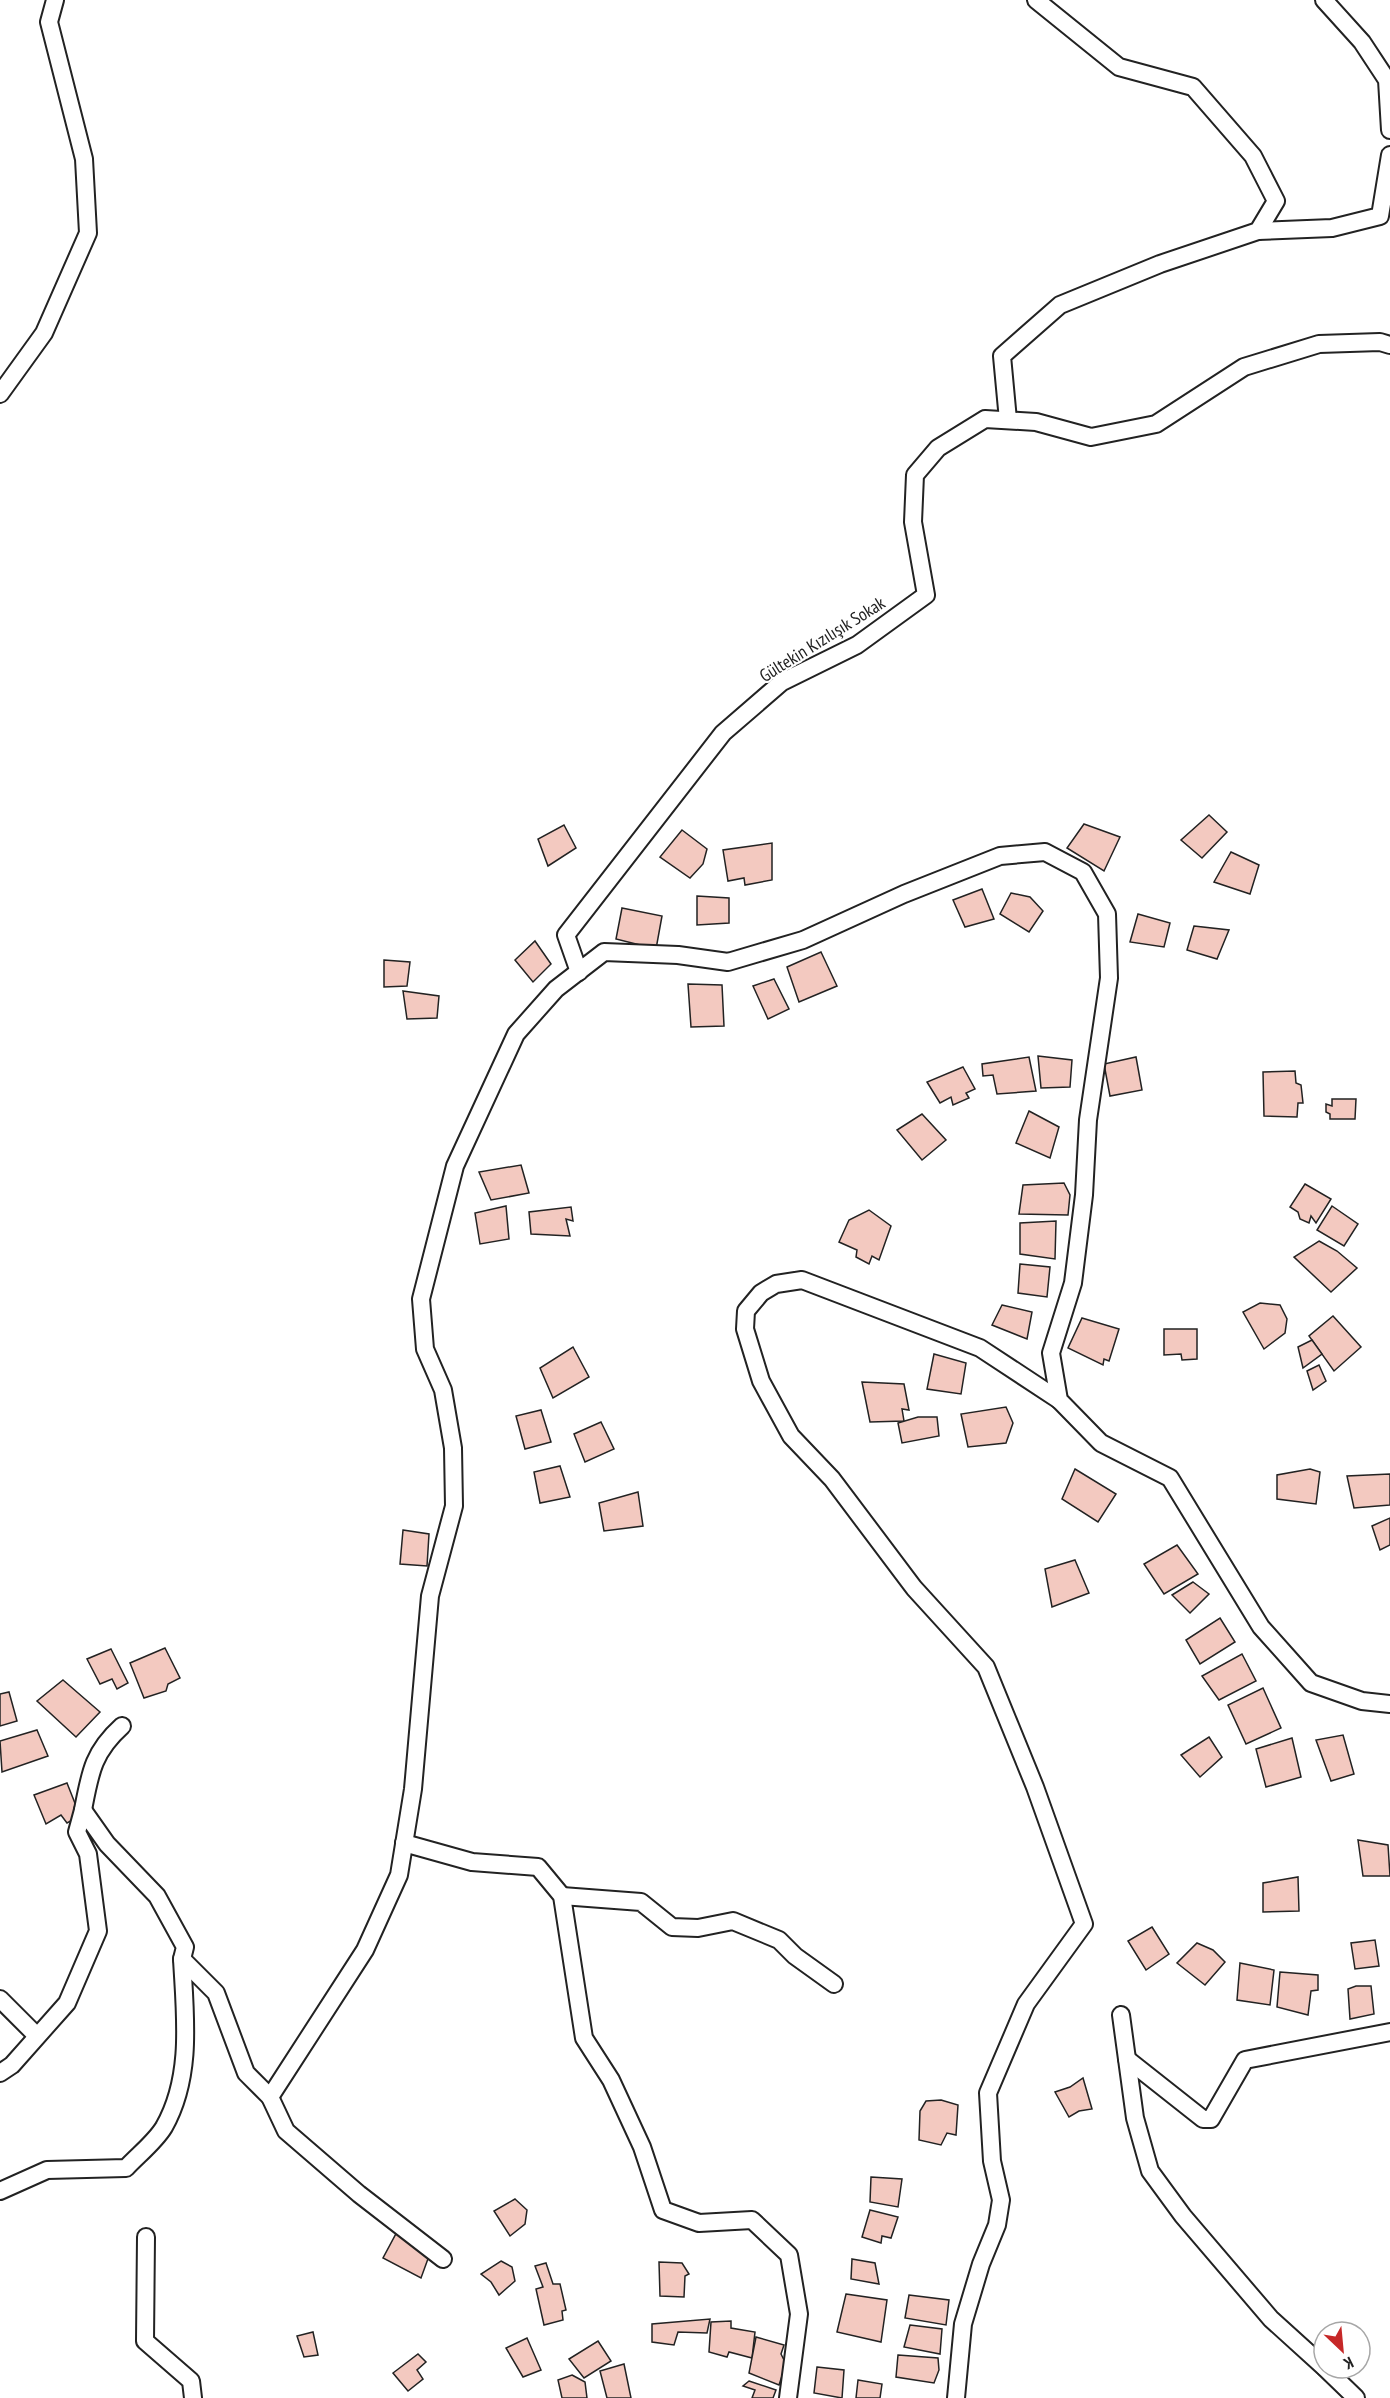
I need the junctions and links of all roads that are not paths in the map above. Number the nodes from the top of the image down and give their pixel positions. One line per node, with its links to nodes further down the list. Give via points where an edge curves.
1 (55, 0): 8 (street, via 49,22 84,159 87,233 44,333)
2 (1036, 0): 6 (street, via 1119,67 1193,87 1253,156 1276,201)
3 (1324, 0): 4 (street, via 1362,42 1387,80)
4 (1390, 130)
5 (1390, 155): 6 (street, via 1380,216 1332,228)
6 (1258, 231): 9 (street, via 1160,264 1060,305 1002,356)
7 (1390, 345): 9 (street, Gültekin Kızılışık Sokak, via 1319,344 1244,367 1156,424 1091,437 1036,422)
8 (0, 394)
9 (1008, 420): 10 (street, Gültekin Kızılışık Sokak, via 985,419 938,448 915,475 913,522 926,595 857,645 782,682 723,733 566,935)
10 (579, 972): 11 (street, via 604,952 678,955 728,963 803,940 1000,856 1045,852 1083,872 1107,914 1109,978 1088,1120 1073,1284 1051,1353); 15 (street, via 556,989 516,1034 455,1166 421,1299 425,1349 443,1390 453,1448 454,1506 430,1596 413,1789)
11 (1059, 1400): 12 (street, via 1101,1443 1170,1478 1261,1627 1311,1683 1362,1701); 33 (street, via 980,1348 802,1280 776,1284 761,1293 746,1311 745,1329 761,1381 791,1436 832,1479 914,1588 986,1666 1035,1786 1084,1924 1026,2004 988,2093 992,2161 1001,2200 997,2225 963,2324)
12 (1390, 1704)
13 (122, 1726): 14 (street, via 104,1742 90,1775)
14 (83, 1810): 17 (street, via 107,1844 157,1896 185,1947); 22 (street, via 77,1832 88,1854 98,1931 67,2003)
15 (404, 1843): 16 (street, via 472,1862 538,1867); 25 (street, via 399,1875 365,1950)
16 (562, 1896): 18 (street, via 641,1902 672,1927 698,1928 734,1921 779,1940); 32 (street, via 584,2038 610,2080 642,2147 663,2210 699,2223 752,2220 789,2255 799,2314)
17 (182, 1959): 25 (street, via 216,1993 246,2073); 26 (street, via 186,2039 178,2096 163,2128 126,2168 47,2170)
18 (834, 1984)
19 (0, 1999): 22 (street)
20 (1121, 2015): 23 (street)
21 (1390, 2032): 23 (street, via 1245,2060 1211,2119 1203,2119)
22 (37, 2036): 24 (street)
23 (1127, 2059): 29 (street, via 1135,2118 1150,2171 1271,2319)
24 (0, 2073)
25 (270, 2097): 28 (street, via 285,2131)
26 (0, 2191)
27 (146, 2237): 31 (street, via 145,2340 191,2381)
28 (443, 2259)
29 (1312, 2355)
30 (1338, 2380): 34 (street)
31 (192, 2398)
32 (788, 2398)
33 (956, 2398)
34 (1356, 2398)

